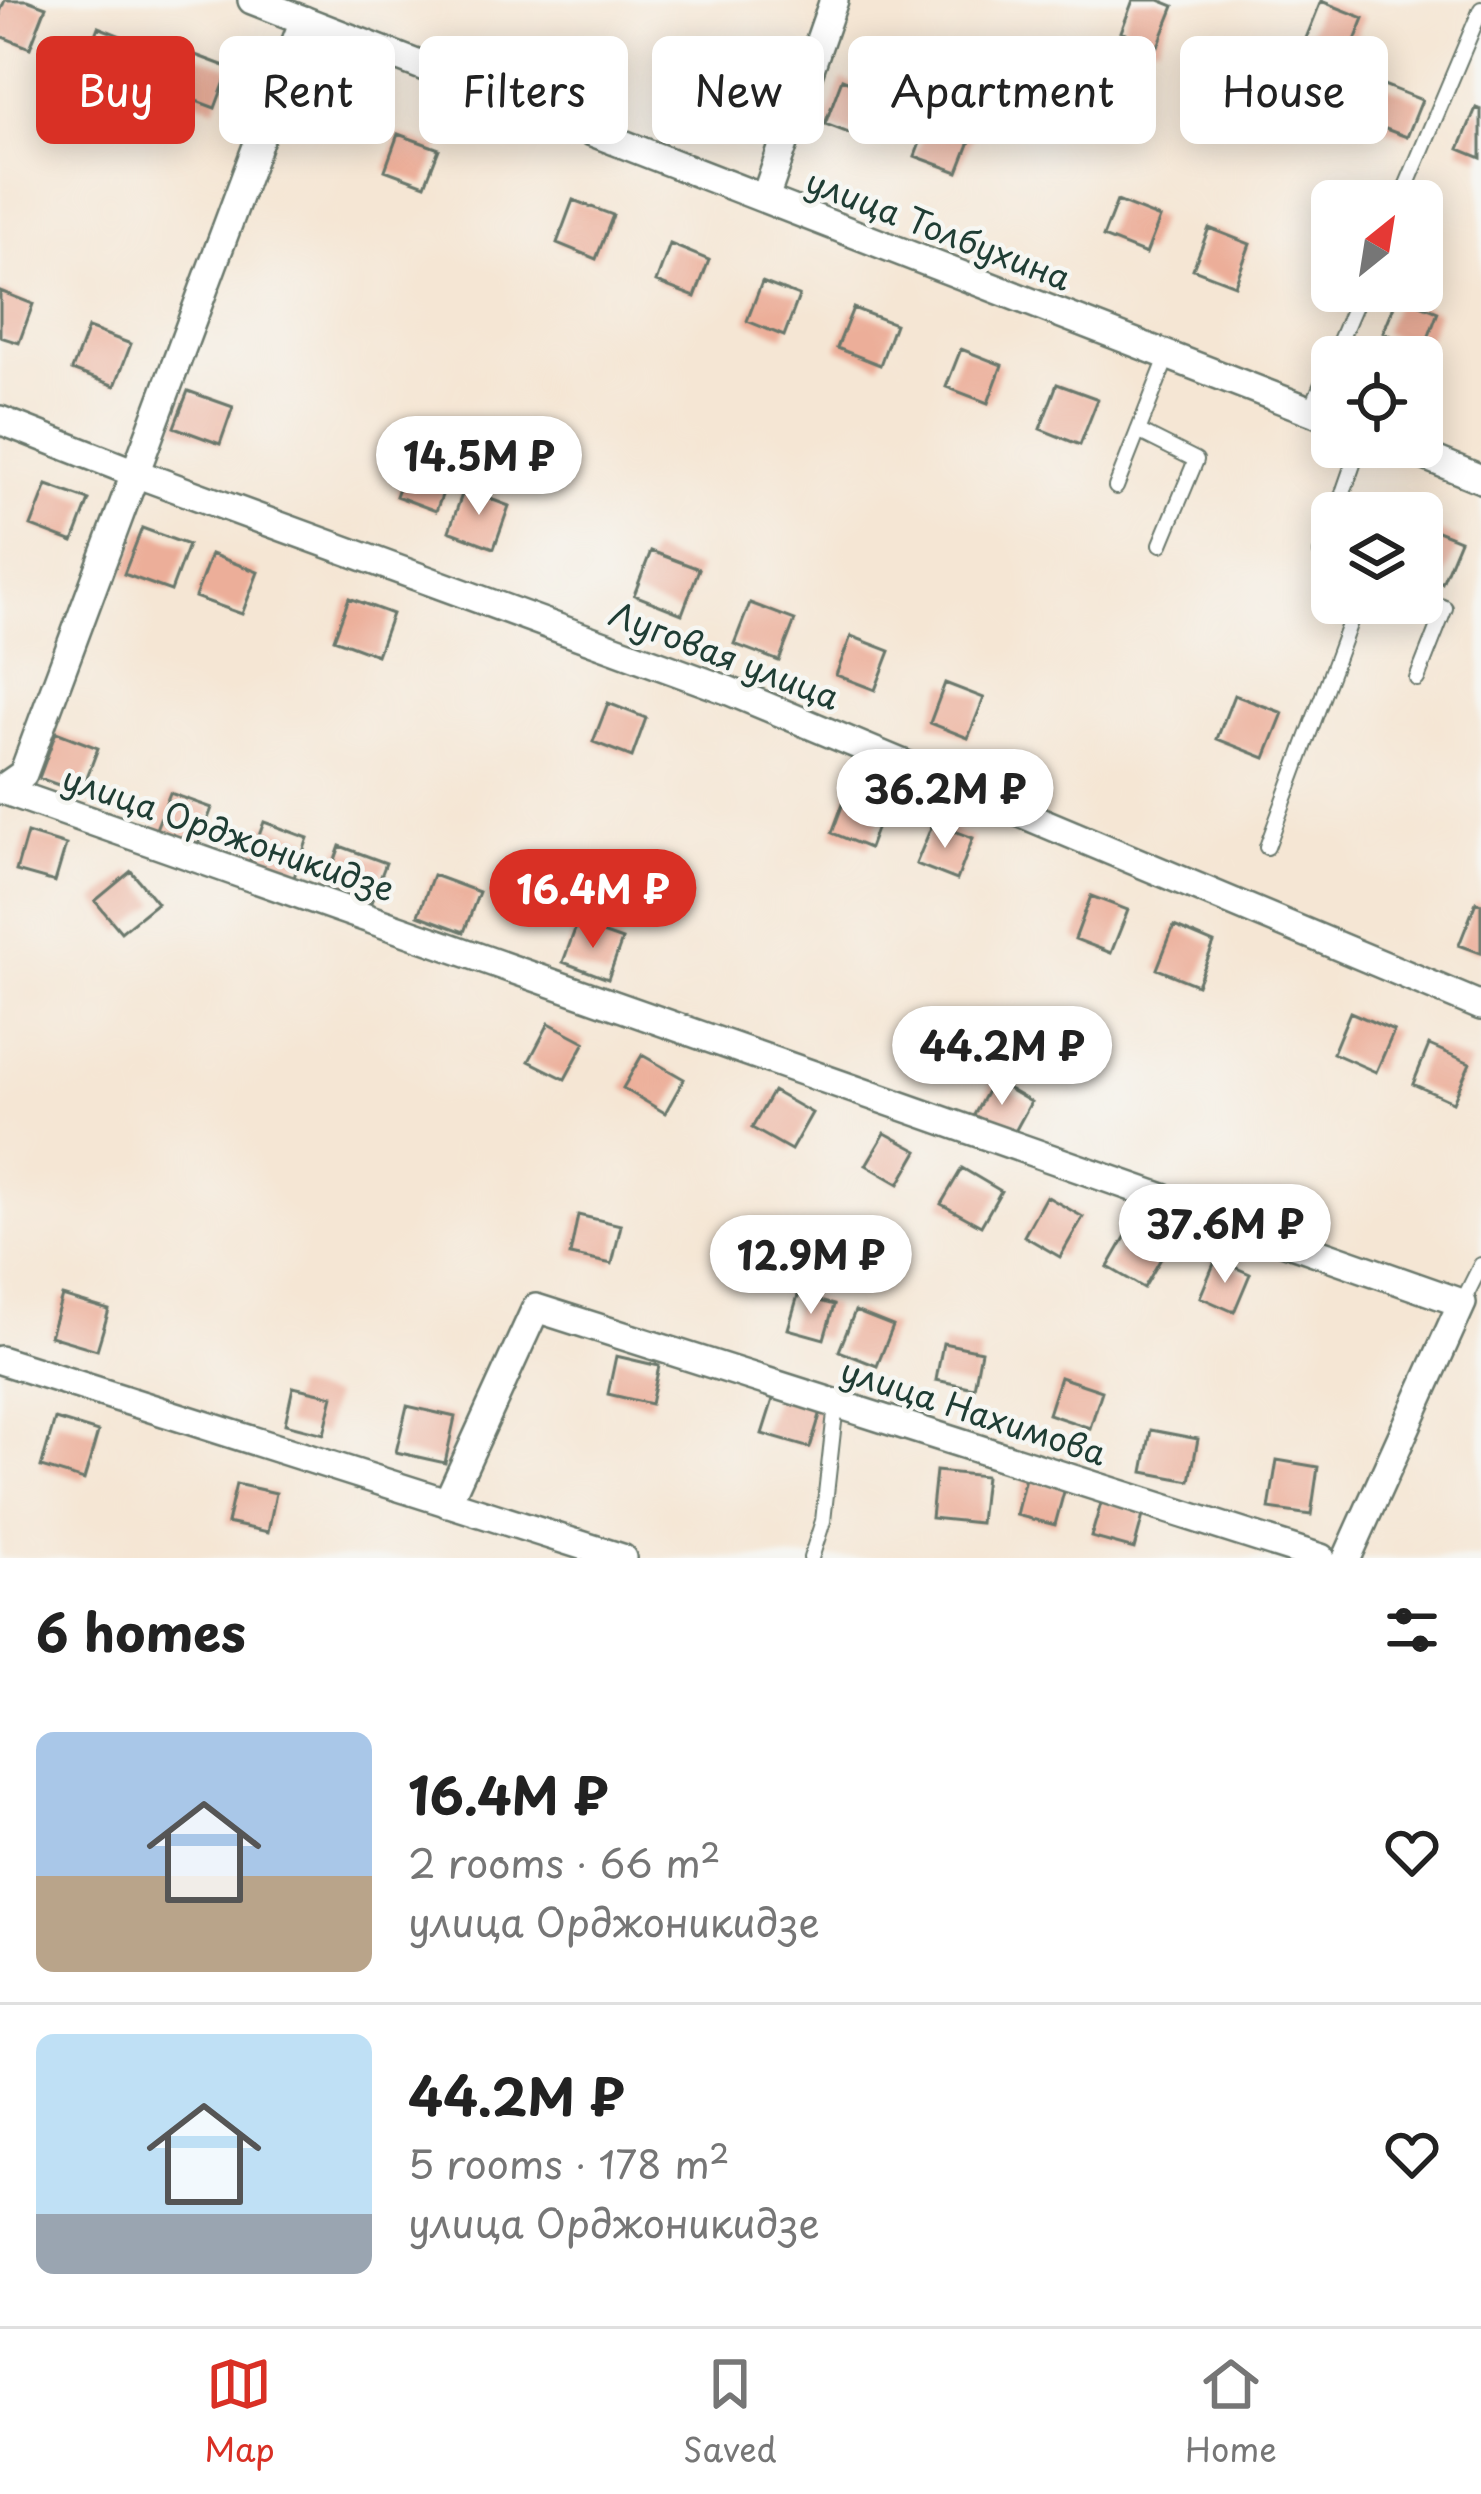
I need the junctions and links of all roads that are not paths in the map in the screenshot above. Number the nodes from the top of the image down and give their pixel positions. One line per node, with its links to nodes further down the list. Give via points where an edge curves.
1 (252, 0): 4 (street, улица Толбухина)
2 (833, 0): 6 (street)
3 (1481, 9): 5 (lane)
4 (290, 10): 6 (street, улица Толбухина); 12 (street)
5 (1409, 180)
6 (765, 198): 7 (street, улица Толбухина)
7 (1168, 355): 8 (street, улица Толбухина); 10 (lane)
8 (1311, 411)
9 (0, 419): 12 (street, Луговая улица)
10 (1138, 431): 14 (lane); 15 (lane, via 1196,460)
11 (1443, 463): 13 (street)
12 (135, 473): 19 (street, via 23,774); 21 (street, Луговая улица, via 728,690)
13 (1481, 478)
14 (1116, 487)
15 (1161, 544)
16 (1349, 624): 20 (lane)
17 (1439, 624): 18 (lane)
18 (1417, 679)
19 (0, 790): 23 (street, улица Орджоникидзе)
20 (1267, 847)
21 (1481, 1006)
22 (1481, 1265): 23 (lane)
23 (1462, 1303): 30 (street)
24 (0, 1360): 26 (street)
25 (836, 1404): 26 (street, улица Нахимова, via 536,1308); 28 (lane); 29 (street, улица Нахимова)
26 (447, 1504): 27 (street)
27 (622, 1558)
28 (811, 1558)
29 (1321, 1558)
30 (1347, 1558)

